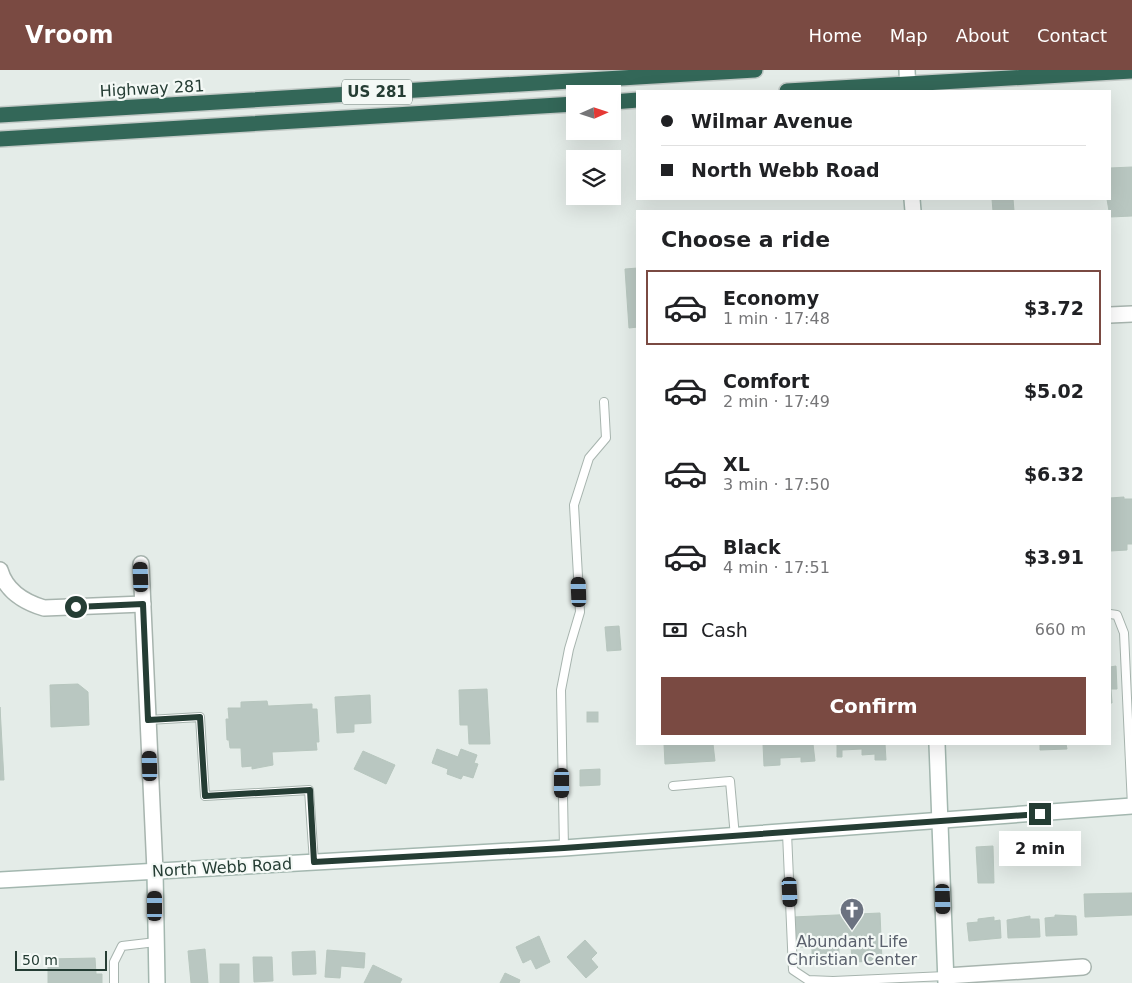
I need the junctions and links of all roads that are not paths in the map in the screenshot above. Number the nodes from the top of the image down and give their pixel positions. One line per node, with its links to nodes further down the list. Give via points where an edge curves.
1 (755, 70): 8 (highway, Highway 281 / US 281)
2 (1132, 71): 3 (highway)
3 (907, 82): 4 (highway)
4 (800, 90)
5 (636, 100): 6 (highway)
6 (621, 101)
7 (566, 105): 9 (highway, US 281)
8 (0, 115)
9 (0, 139)
10 (1132, 314): 11 (main road)
11 (1111, 316)
12 (604, 402): 24 (lane, via 606,438 590,458 574,505 580,612 561,690)
13 (141, 564): 15 (main road)
14 (0, 570): 15 (main road, via 18,596 29,604 44,608)
15 (143, 604): 17 (main road)
16 (1111, 614): 20 (lane, via 1117,615 1124,633)
17 (148, 720): 25 (lane, via 200,717 205,796 310,790); 26 (main road)
18 (937, 745): 21 (main road)
19 (673, 786): 23 (lane, via 730,781)
20 (1132, 806): 21 (main road, North Webb Road)
21 (941, 822): 22 (main road, North Webb Road); 30 (main road)
22 (787, 833): 23 (main road, North Webb Road); 30 (lane, via 793,970 808,980)
23 (735, 836): 24 (main road, North Webb Road)
24 (564, 848): 25 (main road, North Webb Road)
25 (314, 862): 26 (main road, North Webb Road)
26 (155, 871): 27 (main road, North Webb Road); 28 (main road)
27 (0, 880)
28 (156, 942): 31 (lane, via 122,946 114,962); 32 (main road)
29 (1084, 967): 30 (main road)
30 (946, 979)
31 (114, 983)
32 (157, 983)

